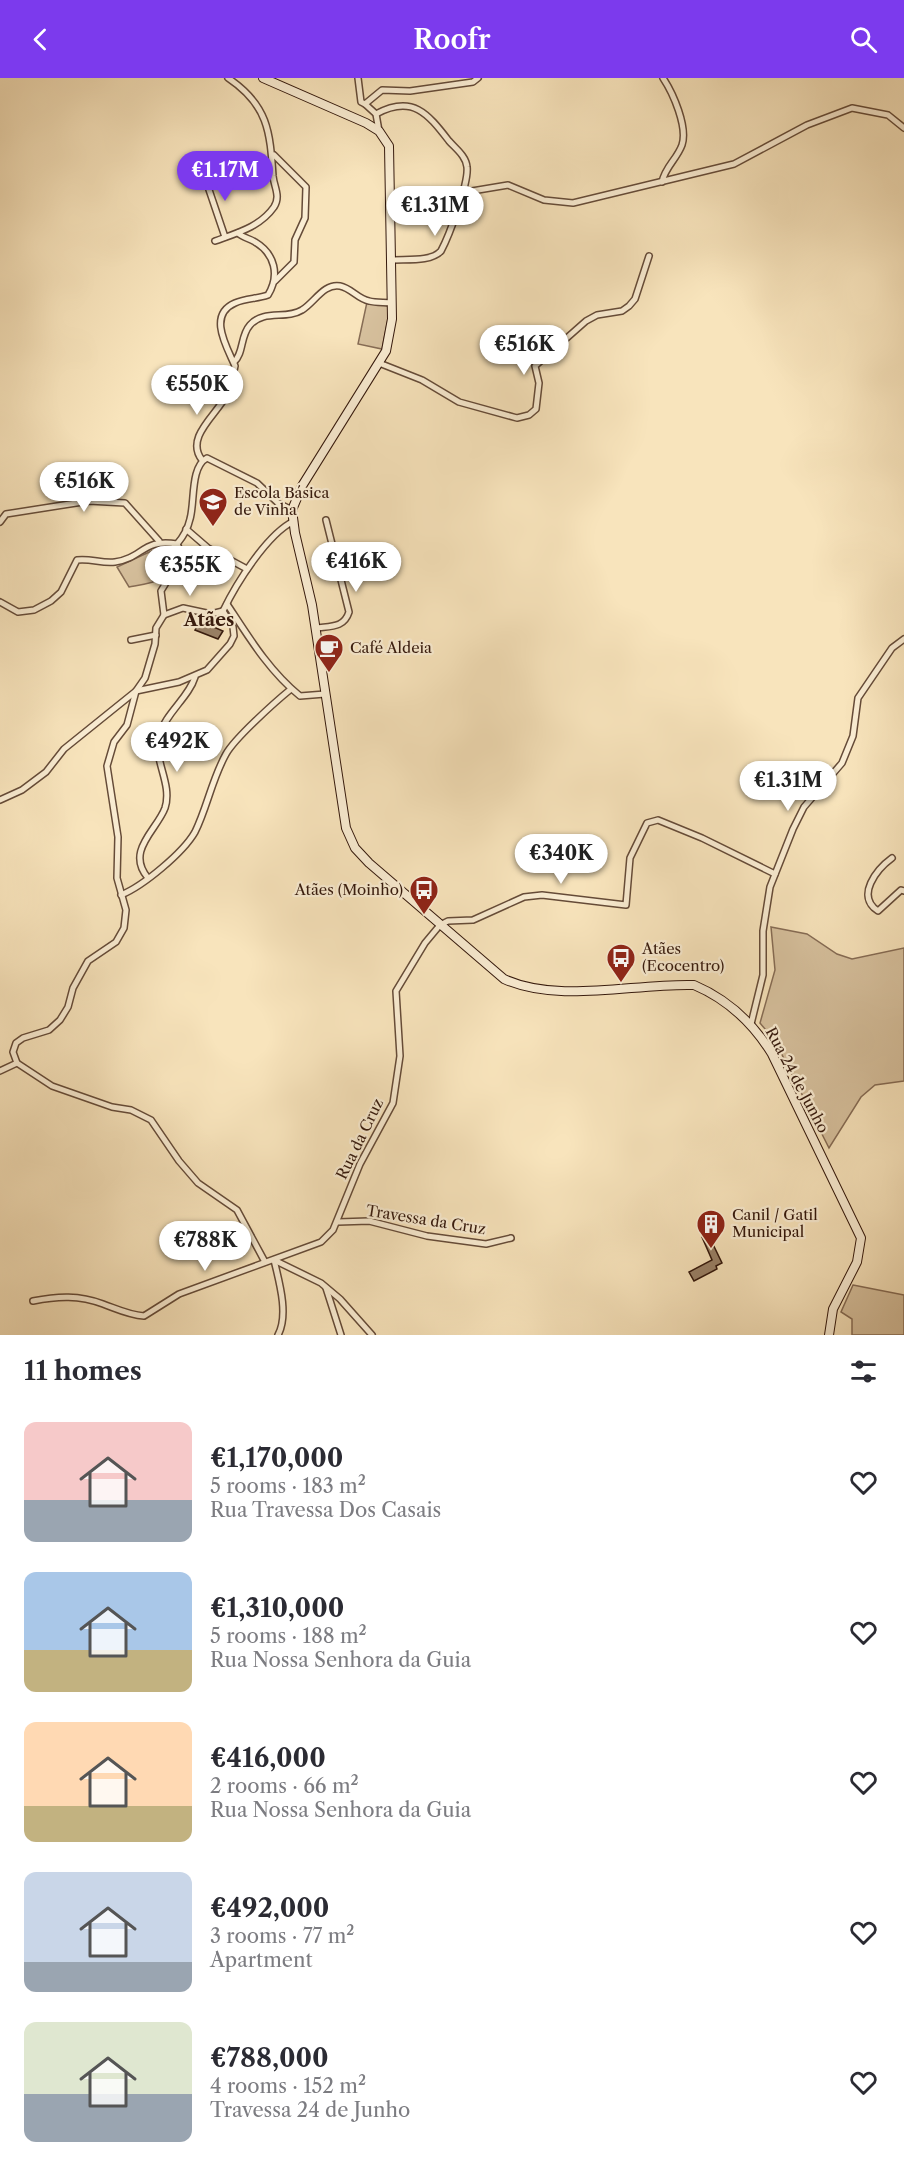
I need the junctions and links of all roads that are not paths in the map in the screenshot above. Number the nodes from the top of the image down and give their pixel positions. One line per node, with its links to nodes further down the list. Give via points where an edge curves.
1 (228, 78): 10 (street, via 254,101 268,123)
2 (262, 78): 9 (main road)
3 (358, 78): 6 (street, via 361,102)
4 (478, 78): 6 (street, via 474,82 410,92 382,90)
5 (663, 78): 12 (street, via 678,108 682,145)
6 (365, 104): 7 (street)
7 (376, 114): 9 (street); 13 (street, via 410,107 426,113 464,158 467,176)
8 (904, 128): 12 (street, via 888,115 846,109 807,124 734,164)
9 (379, 131): 14 (main road, via 389,146)
10 (274, 156): 15 (street, via 278,193 275,205 255,225); 20 (street, via 306,187 305,218 295,240 294,262)
11 (204, 175): 16 (street)
12 (662, 182): 13 (street, via 573,203 544,200 508,185)
13 (461, 192): 14 (street); 19 (street, via 444,245 436,256)
14 (391, 201): 19 (main road)
15 (238, 233): 16 (street); 20 (street, via 268,251)
16 (225, 237): 17 (street)
17 (215, 241)
18 (649, 256): 23 (street, via 629,306 586,321 535,366 539,398 529,415 517,418 459,402 422,380)
19 (392, 260): 21 (main road)
20 (275, 281): 22 (street, via 268,295 234,303 226,310 220,322 222,339)
21 (392, 303): 22 (street, via 368,301 340,285 331,286 303,310 291,315 263,316 251,324); 23 (main road, via 390,338)
22 (234, 362): 24 (street, via 227,394 197,439 196,449)
23 (379, 363): 25 (main road, via 302,486)
24 (202, 460): 25 (street, via 215,460 257,483 278,503); 29 (street)
25 (292, 510): 27 (main road, Rua 24 de Junho)
26 (326, 520): 37 (street, via 349,612 346,622 340,625)
27 (294, 521): 32 (street, via 282,528); 37 (main road, Rua 24 de Junho)
28 (0, 522): 30 (street, via 6,514 89,501 125,503)
29 (186, 529): 31 (street); 32 (street, via 208,548)
30 (159, 541): 31 (street); 33 (street, via 123,561 77,560 61,592 45,606 18,612)
31 (177, 544): 36 (street, via 178,563 161,591)
32 (247, 569): 34 (street)
33 (0, 602)
34 (227, 604): 35 (street); 42 (street, via 259,652)
35 (223, 611): 36 (street, via 211,614 183,608); 41 (street, via 234,636 207,670)
36 (164, 615): 38 (street)
37 (316, 628): 44 (main road, Rua 24 de Junho)
38 (156, 635): 40 (street); 43 (street, via 145,678)
39 (904, 639): 47 (street, via 892,648 858,698 853,736 842,763 804,807)
40 (131, 640)
41 (195, 677): 43 (street); 48 (street, via 158,739 167,792 165,807 142,842 142,863)
42 (291, 689): 44 (street, via 300,696); 48 (street, via 227,752 194,832)
43 (136, 691): 45 (street, via 64,749 46,772); 50 (street, via 127,726 114,742 106,766)
44 (325, 694): 51 (main road, Rua 24 de Junho, via 340,803 355,848)
45 (0, 800)
46 (892, 858): 49 (street, via 874,873 869,892 872,904 878,911)
47 (775, 874): 51 (street, via 658,820 646,823 630,858 626,905 542,894 524,897 472,920 448,921); 52 (street, via 763,931 763,975)
48 (148, 878): 50 (street)
49 (904, 891)
50 (121, 895): 53 (street, via 126,910 124,928 116,942 88,960 60,1020 49,1030 16,1043 13,1052)
51 (440, 926): 52 (main road, Rua 24 de Junho, via 516,984 550,991 694,985 713,993); 55 (street, Rua da Cruz, via 396,991 400,1056 393,1103 360,1164)
52 (751, 1024): 64 (main road, Rua 24 de Junho, via 772,1054 861,1238 857,1262 833,1309)
53 (17, 1063): 54 (street); 58 (street, via 52,1086 151,1120 198,1183 237,1210)
54 (0, 1071)
55 (338, 1222): 56 (street, Travessa da Cruz, via 369,1221 428,1236 486,1244); 57 (street, Rua da Cruz, via 321,1242)
56 (511, 1238)
57 (274, 1260): 58 (street, Rua da Cruz); 59 (street); 61 (street, via 282,1312)
58 (265, 1262): 60 (street, Rua da Cruz, via 179,1294 144,1316 61,1296)
59 (326, 1287): 62 (street); 63 (street)
60 (33, 1301)
61 (279, 1335)
62 (341, 1335)
63 (372, 1335)
64 (829, 1335)

